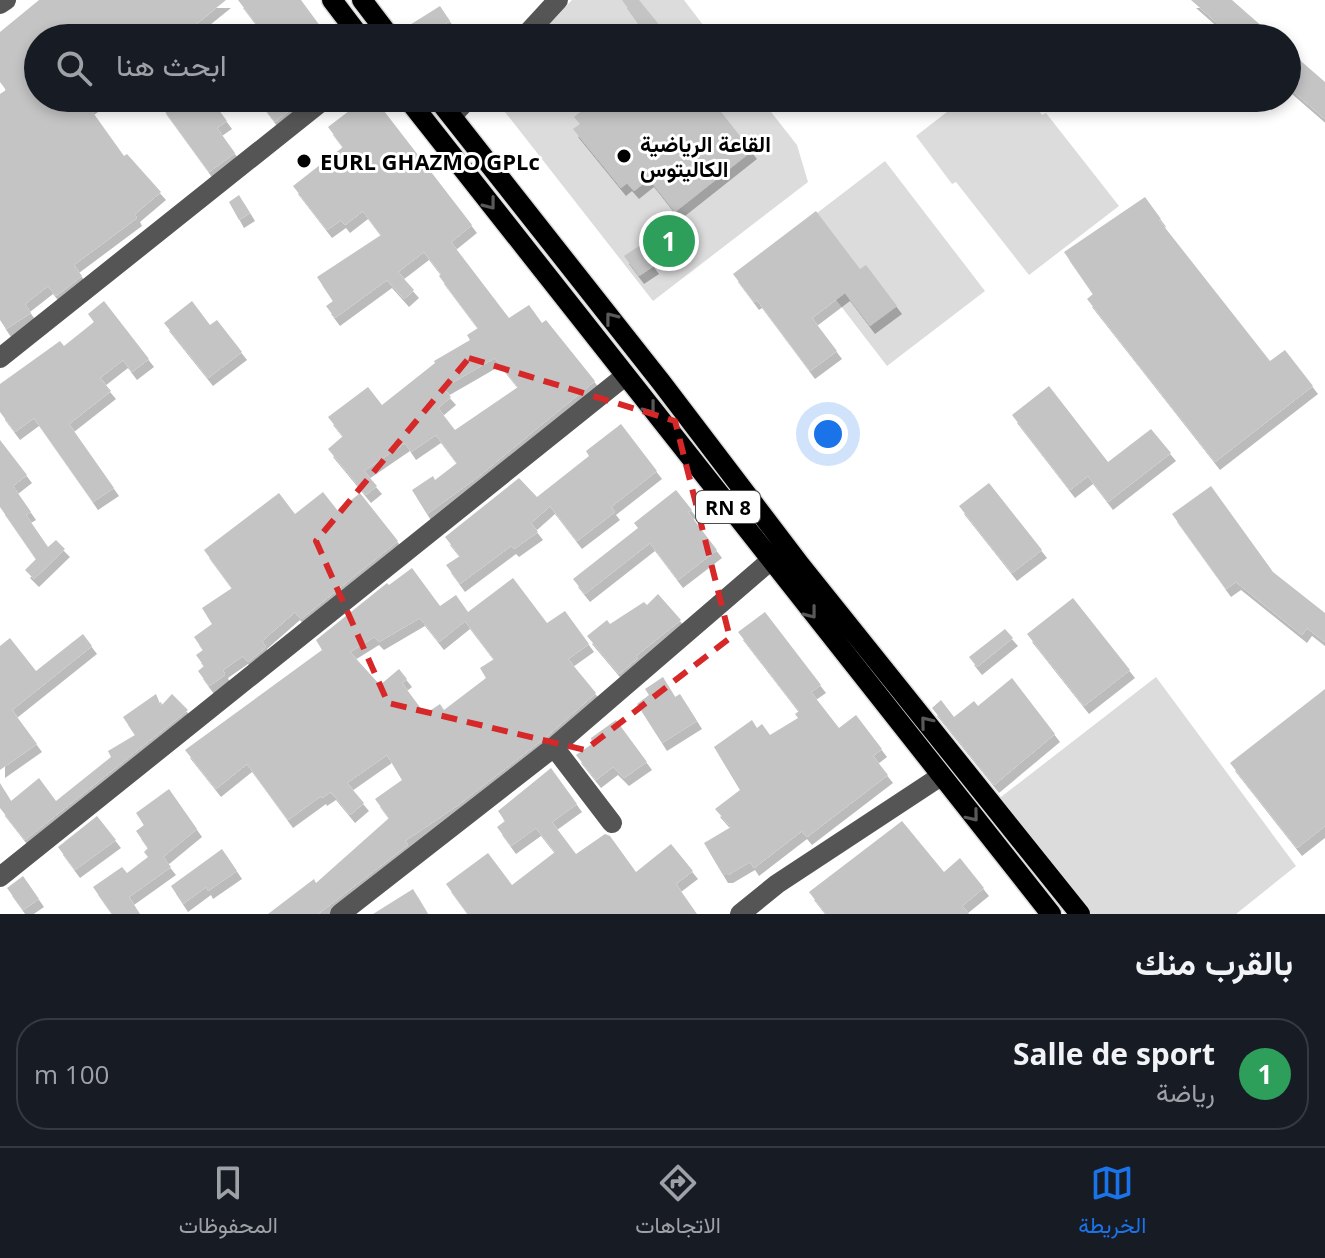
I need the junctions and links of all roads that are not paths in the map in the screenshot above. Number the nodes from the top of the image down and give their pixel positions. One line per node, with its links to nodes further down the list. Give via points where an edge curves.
1 (6, 0): 5 (street)
2 (332, 0): 6 (main road)
3 (362, 0): 7 (main road)
4 (558, 0): 8 (street)
5 (0, 4)
6 (350, 24)
7 (380, 24)
8 (536, 24)
9 (308, 112): 14 (street)
10 (418, 112): 15 (main road, RN 8, one-way to 15)
11 (449, 112): 13 (main road, RN 8)
12 (456, 112): 13 (street)
13 (452, 116): 24 (main road, RN 8, one-way to 13, via 792,556)
14 (0, 358)
15 (625, 376): 16 (main road, RN 8, one-way to 16); 20 (street)
16 (770, 561): 17 (street); 18 (main road, RN 8, one-way to 18)
17 (554, 747): 19 (street); 21 (street)
18 (941, 776): 22 (street); 23 (main road, RN 8, one-way to 23)
19 (612, 823)
20 (0, 877)
21 (340, 914)
22 (740, 914)
23 (1051, 914)
24 (1080, 914)

